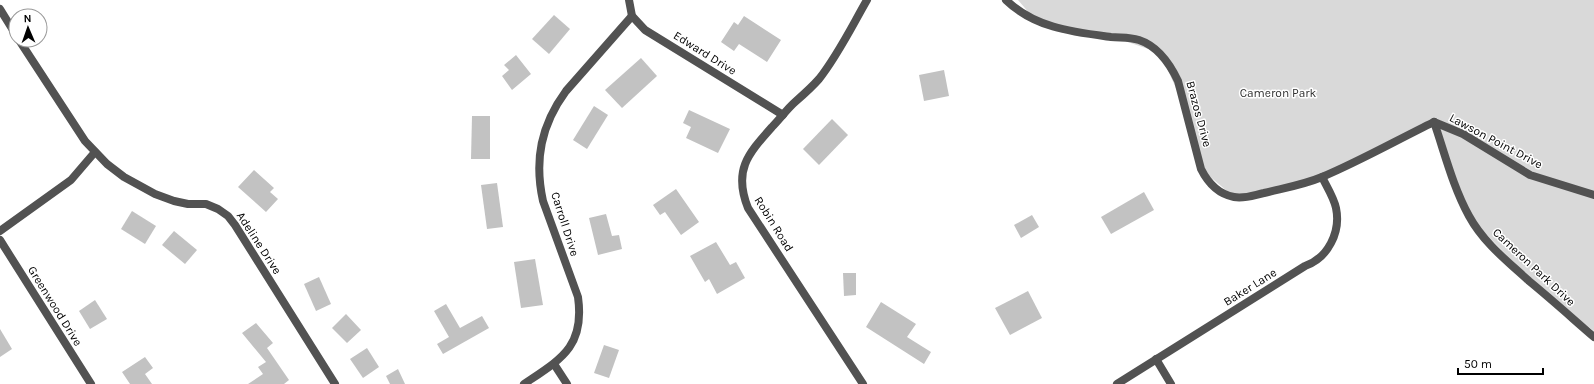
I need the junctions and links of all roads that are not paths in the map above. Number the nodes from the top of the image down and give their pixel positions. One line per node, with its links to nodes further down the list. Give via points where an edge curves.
1 (628, 0): 5 (street, Edward Drive)
2 (867, 0): 8 (street, Robin Road, via 831,63)
3 (1006, 0): 11 (street, Brazos Drive, via 1020,11 1049,26 1113,37 1123,36 1139,40 1160,53 1178,81 1201,169 1206,179 1218,190 1243,198)
4 (0, 9): 6 (street)
5 (632, 16): 8 (street, Edward Drive, via 645,30); 17 (street, Carroll Drive, via 558,102 541,144 539,167 543,201 580,309 579,324 570,348)
6 (8, 22)
7 (24, 48): 10 (street, Adeline Drive, via 85,141)
8 (783, 115): 22 (street, Robin Road, via 750,152 742,173 744,198 748,208)
9 (1434, 122): 11 (street); 12 (street, Lawson Point Drive, via 1463,134 1530,175); 15 (street, Cameron Park Drive, via 1461,202 1486,240)
10 (95, 152): 13 (street, via 71,180); 19 (street, Adeline Drive, via 124,177 149,192 188,204 206,204 218,208 228,216)
11 (1322, 177): 16 (street, Baker Lane, via 1336,207 1337,218 1331,245 1326,253)
12 (1594, 195)
13 (0, 231)
14 (0, 240): 18 (street, Greenwood Drive)
15 (1594, 337)
16 (1156, 359): 23 (street, Baker Lane); 24 (street)
17 (554, 364): 20 (street, Carroll Drive); 21 (street)
18 (91, 384)
19 (335, 384)
20 (524, 384)
21 (567, 384)
22 (863, 384)
23 (1117, 384)
24 (1171, 384)

